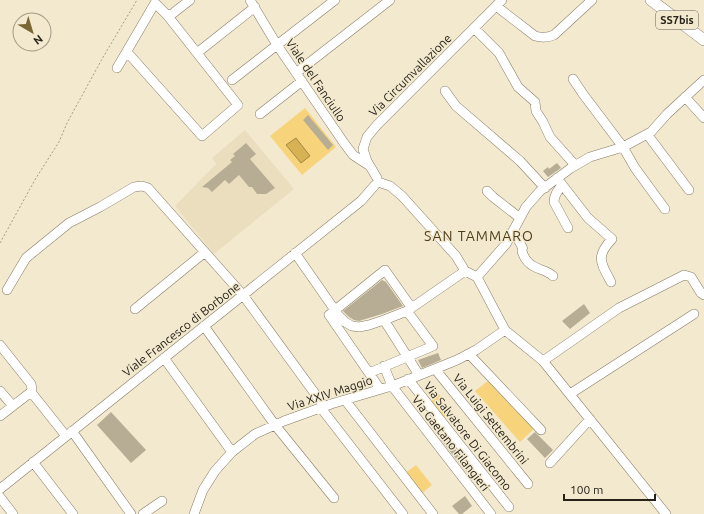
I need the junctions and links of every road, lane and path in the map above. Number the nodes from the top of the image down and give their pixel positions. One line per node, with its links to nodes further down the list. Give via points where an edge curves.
1 (137, 0): 38 (path)
2 (190, 0): 9 (street, via 172,14)
3 (335, 0): 12 (street)
4 (390, 0): 16 (street)
5 (592, 0): 7 (street, via 554,35 542,38 535,36)
6 (651, 0): 11 (main road, SS7bis)
7 (499, 3): 10 (street, Via Circumvallazione)
8 (252, 4): 12 (street, Viale del Fanciullo); 14 (street)
9 (166, 15): 13 (street, via 155,3); 14 (street)
10 (474, 28): 27 (street, via 499,53 518,87 535,102 536,111 550,137); 28 (street, Via Circumvallazione, via 367,137 363,149)
11 (704, 40)
12 (277, 45): 16 (street, Viale del Fanciullo); 18 (street)
13 (127, 52): 14 (street, via 202,136 238,105); 15 (street)
14 (197, 53)
15 (117, 68)
16 (296, 73): 20 (street, Viale del Fanciullo)
17 (573, 79): 26 (street)
18 (232, 80)
19 (704, 80): 22 (street)
20 (302, 81): 23 (street); 28 (street, Viale del Fanciullo, via 344,144 353,155)
21 (445, 91): 31 (street, via 456,106 520,161)
22 (685, 97): 24 (street); 25 (street)
23 (260, 114)
24 (704, 118)
25 (646, 134): 26 (street); 32 (street)
26 (624, 147): 27 (street, via 590,157); 34 (street, via 635,168)
27 (575, 165): 30 (street, via 565,172)
28 (370, 167): 29 (street, Via Circumvallazione)
29 (378, 182): 40 (street, Viale Francesco di Borbone, via 361,201); 41 (street, via 390,186 402,196 456,256)
30 (560, 182): 31 (street); 36 (street, via 554,202); 44 (street, via 588,218 612,239 601,257 601,264)
31 (545, 188): 35 (street, via 526,207)
32 (689, 190)
33 (487, 191): 35 (street)
34 (665, 209)
35 (520, 218): 37 (street)
36 (568, 228)
37 (512, 232): 42 (street, via 521,243 522,253 527,261); 43 (street, via 506,244)
38 (0, 243)
39 (205, 252): 45 (street, via 148,188 134,187 69,223 26,258); 46 (street); 48 (street)
40 (295, 253): 46 (street, Viale Francesco di Borbone); 50 (street)
41 (465, 271): 43 (street); 49 (street)
42 (553, 276)
43 (477, 277): 54 (street)
44 (611, 282)
45 (8, 290)
46 (243, 295): 53 (street, Viale Francesco di Borbone); 72 (street)
47 (704, 295): 59 (street, via 691,277 684,275 619,308)
48 (135, 309)
49 (409, 309): 50 (street, via 385,270); 52 (street); 57 (street, via 433,346)
50 (335, 310): 52 (street, via 352,326 360,327); 62 (street, via 329,315)
51 (694, 314): 69 (street)
52 (384, 320): 57 (street)
53 (204, 326): 58 (street, Viale Francesco di Borbone); 75 (street)
54 (505, 330): 56 (street, Via XXIV Maggio); 59 (street)
55 (0, 345): 68 (street, via 30,384)
56 (469, 354): 61 (street, Via XXIV Maggio); 76 (street)
57 (408, 357): 60 (street); 63 (street)
58 (164, 358): 77 (street, Viale Francesco di Borbone); 78 (street)
59 (543, 361): 69 (street)
60 (384, 366): 62 (street); 65 (street, Via Gaetano Filangieri)
61 (434, 369): 63 (street, Via XXIV Maggio); 81 (street, Via Luigi Settembrini)
62 (369, 373): 66 (street)
63 (419, 375): 64 (street, Via XXIV Maggio)
64 (408, 379): 65 (street, Via XXIV Maggio); 86 (street, Via Salvatore Di Giacomo)
65 (392, 386): 66 (street, Via XXIV Maggio); 94 (street, Via Gaetano Filangieri)
66 (380, 389): 70 (street, Via XXIV Maggio)
67 (0, 391): 71 (street)
68 (31, 392): 71 (street); 77 (street)
69 (570, 394): 74 (street)
70 (345, 400): 72 (street, Via XXIV Maggio); 93 (street)
71 (13, 406): 73 (street)
72 (322, 407): 75 (street, Via XXIV Maggio); 92 (street)
73 (0, 416)
74 (590, 419): 80 (street); 95 (street)
75 (275, 425): 78 (street, Via XXIV Maggio, via 255,434); 84 (street)
76 (541, 430)
77 (69, 434): 79 (street, Viale Francesco di Borbone); 89 (street)
78 (232, 452): 91 (street, Via XXIV Maggio, via 203,490)
79 (33, 462): 82 (street, Viale Francesco di Borbone); 88 (street)
80 (550, 462)
81 (528, 484)
82 (0, 488)
83 (0, 497): 87 (street)
84 (334, 498)
85 (162, 501): 90 (street)
86 (509, 507)
87 (13, 514)
88 (73, 514)
89 (131, 514)
90 (143, 514)
91 (194, 514)
92 (403, 514)
93 (432, 514)
94 (491, 514)
95 (666, 514)

